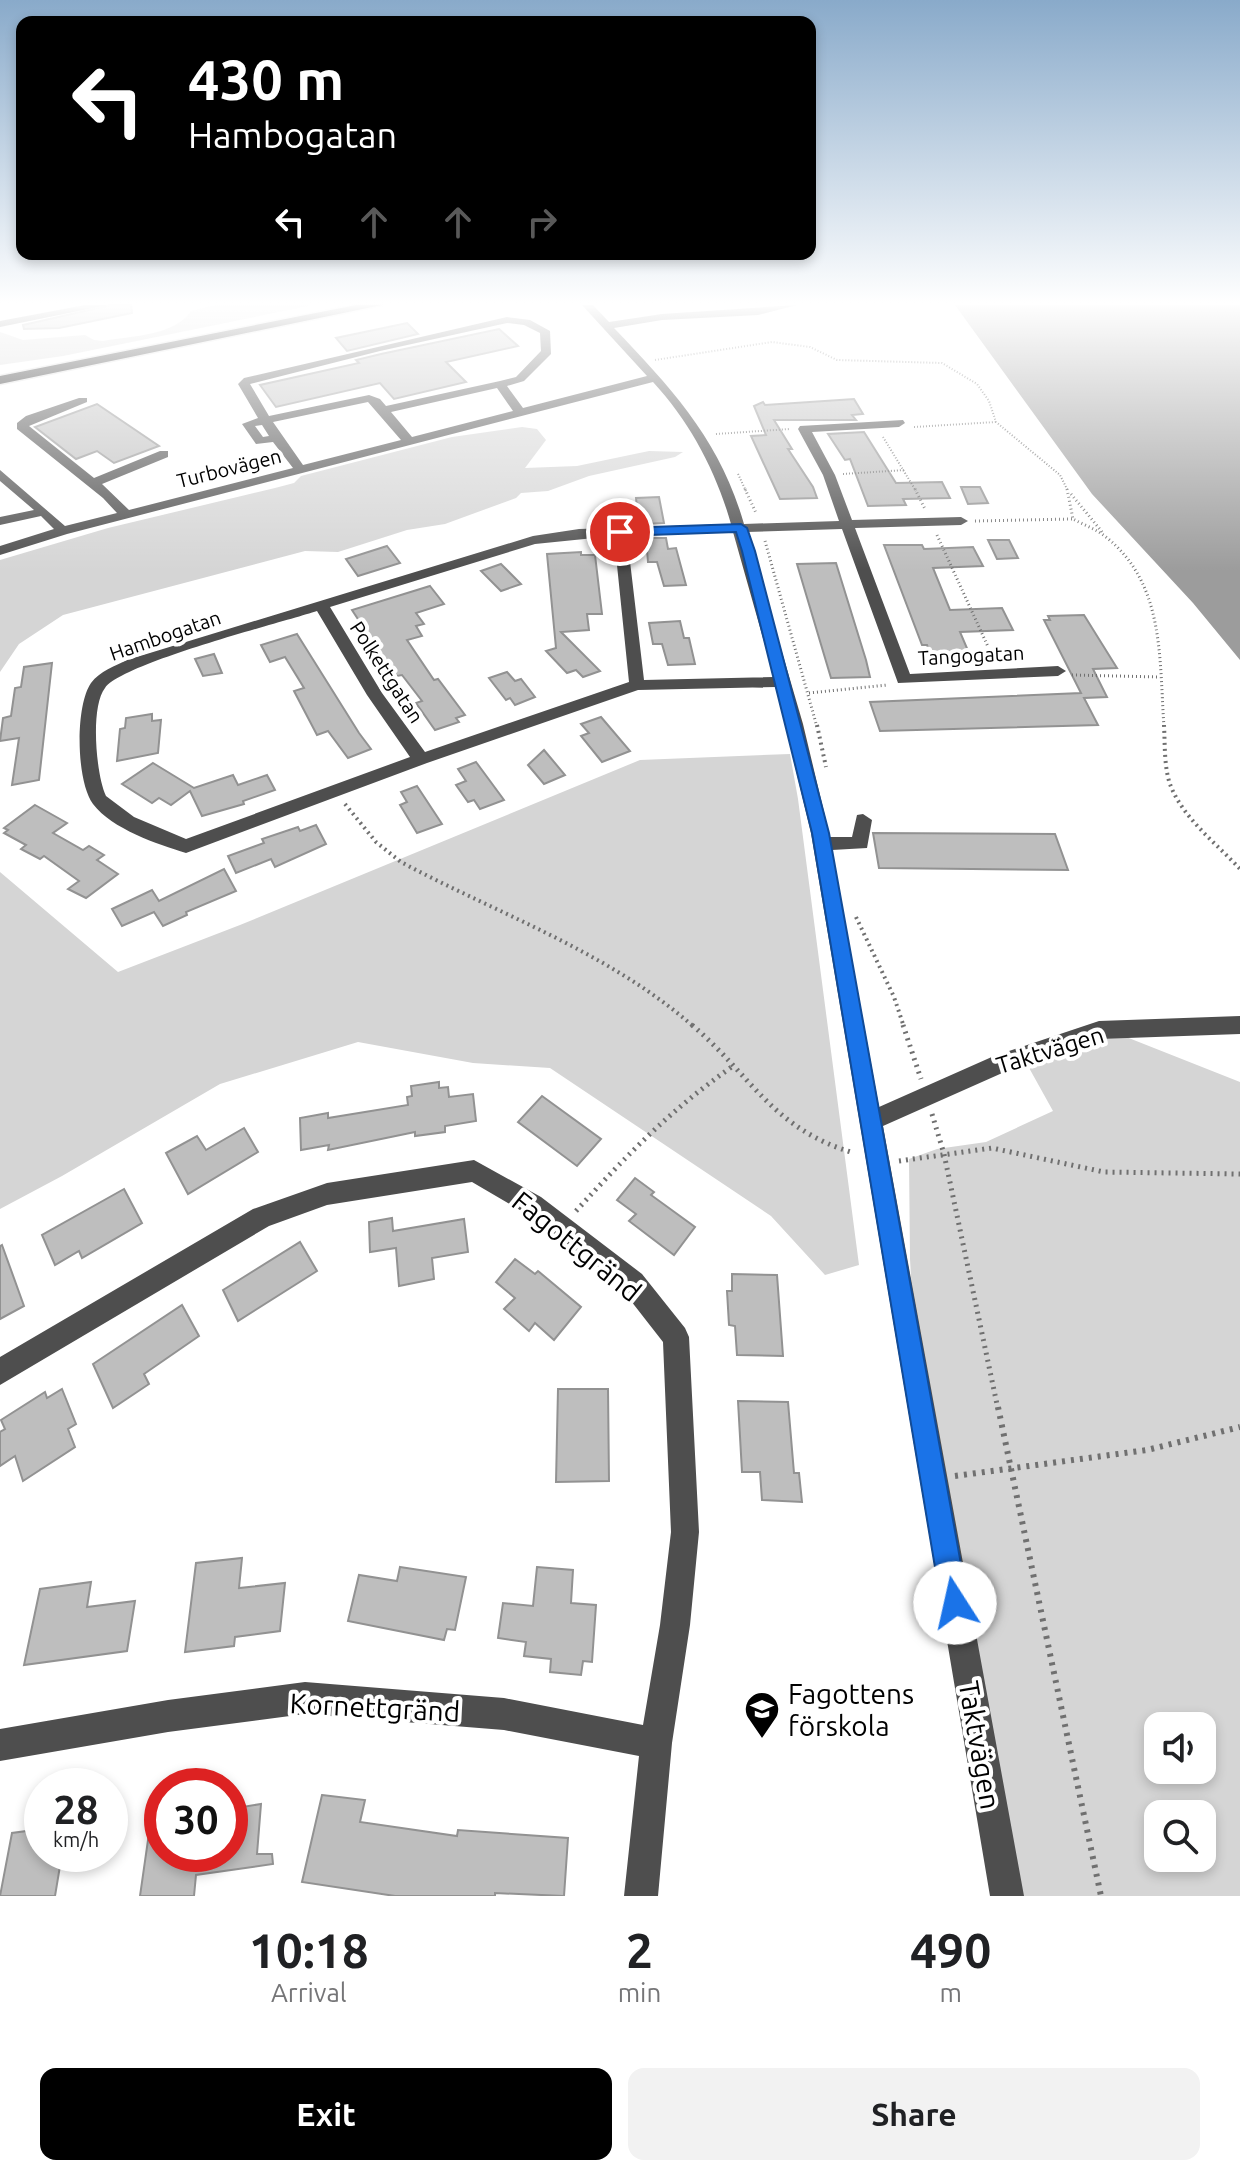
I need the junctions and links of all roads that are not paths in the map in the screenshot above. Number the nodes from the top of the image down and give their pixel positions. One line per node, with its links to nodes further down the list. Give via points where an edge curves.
1 (250, 393): 9 (street)
2 (458, 393): 7 (street)
3 (505, 393): 8 (street)
4 (574, 393): 8 (street, Turbovägen)
5 (671, 393): 22 (street, Taktvägen)
6 (83, 400): 16 (street, via 21,426)
7 (384, 410): 9 (street, via 369,398); 12 (street)
8 (520, 412): 12 (street, Turbovägen)
9 (266, 421): 11 (street); 11 (street, via 234,427 246,444)
10 (899, 423): 21 (street, Tangogatan, via 804,429)
11 (276, 438): 14 (street)
12 (409, 441): 14 (street, Turbovägen)
13 (164, 454): 16 (street)
14 (301, 470): 18 (street, Turbovägen)
15 (4, 483): 17 (street)
16 (92, 483): 18 (street)
17 (43, 512): 19 (street); 23 (street)
18 (126, 515): 23 (street, Turbovägen)
19 (0, 521)
20 (961, 521): 21 (street)
21 (849, 526): 22 (street); 27 (street, Tangogatan, via 904,679)
22 (751, 528): 24 (street, Hambogatan); 29 (street, Taktvägen)
23 (62, 531): 25 (street, Turbovägen)
24 (620, 532): 26 (street, Hambogatan, via 533,540); 28 (street)
25 (0, 551)
26 (321, 605): 30 (street, Polkettgatan); 30 (street, Hambogatan, via 133,663 106,677 95,691 90,768 98,799 119,816 186,846)
27 (1058, 671)
28 (637, 685): 29 (street, Hambogatan); 30 (street, Hambogatan)
29 (784, 688): 32 (street, Taktvägen)
30 (421, 759)
31 (863, 820): 32 (street, via 860,843)
32 (822, 844): 34 (street, Taktvägen)
33 (1240, 1025): 34 (street, Taktvägen, via 1099,1030 1002,1063)
34 (871, 1121): 39 (street, Taktvägen)
35 (0, 1372): 36 (street, Fagottgränd, via 262,1217 327,1194 474,1171 533,1205 633,1283 676,1337 685,1532)
36 (656, 1743): 37 (street, Kornettgränd, via 504,1714 305,1698); 38 (street, Fagottgränd)
37 (0, 1745)
38 (641, 1896)
39 (1007, 1896)

